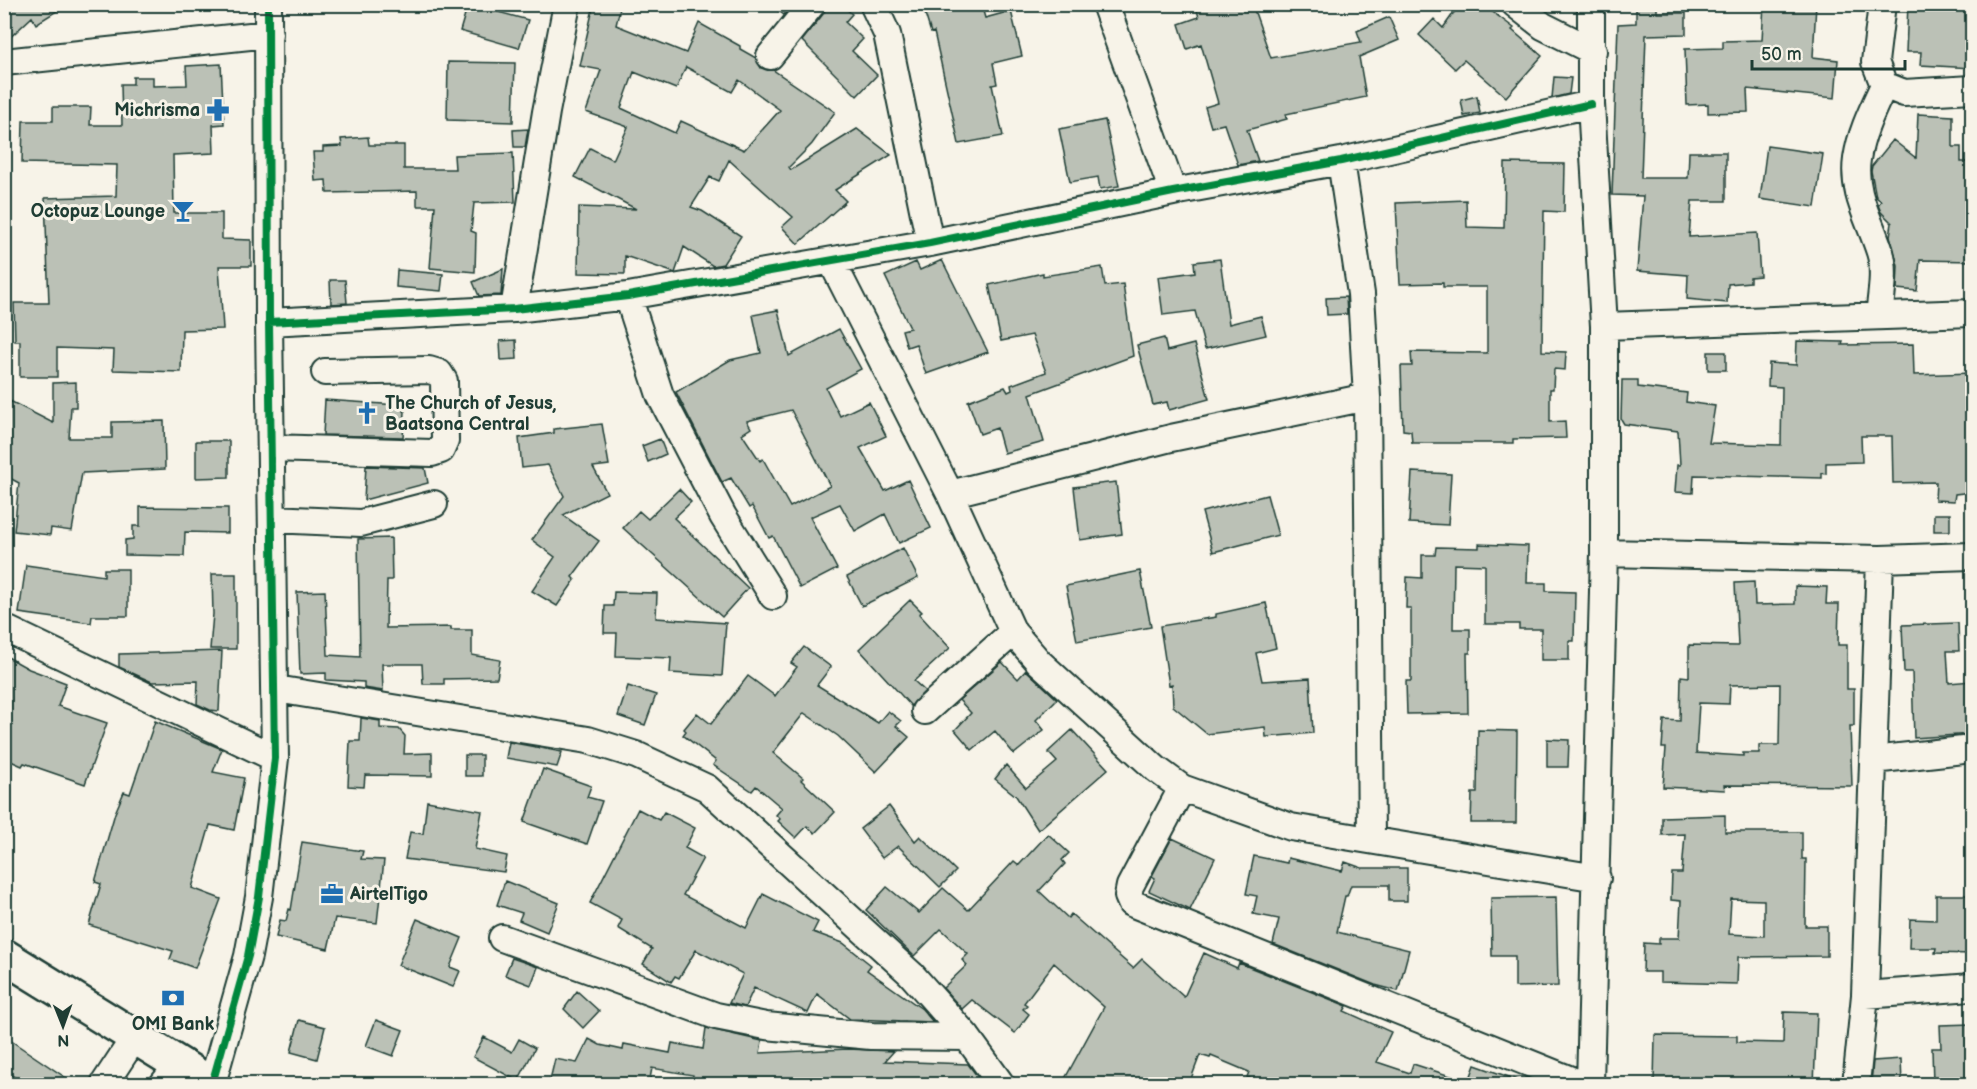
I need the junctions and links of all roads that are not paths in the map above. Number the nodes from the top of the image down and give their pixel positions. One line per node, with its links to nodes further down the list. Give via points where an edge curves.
1 (268, 4): 9 (street)
2 (567, 4): 21 (street)
3 (812, 4): 11 (street)
4 (873, 4): 18 (street, via 887,34)
5 (1105, 4): 17 (street)
6 (1515, 4): 10 (street, via 1543,26)
7 (1591, 4): 10 (street)
8 (1882, 4): 13 (street, via 1875,62)
9 (269, 34): 12 (street); 24 (street)
10 (1593, 51): 15 (street)
11 (770, 56)
12 (4, 62)
13 (1884, 85): 14 (street, via 1905,93); 23 (street, via 1865,126 1857,160 1857,189 1882,260)
14 (1972, 89)
15 (1591, 104): 16 (street); 25 (street)
16 (1341, 161): 17 (street); 27 (street, via 1362,294)
17 (1173, 192): 18 (street)
18 (930, 243): 19 (street)
19 (832, 262): 20 (street); 29 (street)
20 (628, 296): 21 (street); 35 (street, via 660,395 723,516)
21 (514, 309): 24 (street)
22 (1972, 313): 23 (street)
23 (1879, 316): 25 (street)
24 (269, 322): 28 (street)
25 (1604, 326): 32 (street)
26 (325, 372): 28 (street, via 439,372 444,381 445,405 445,441 441,450 432,453)
27 (1367, 397): 29 (street, via 1170,438); 44 (street)
28 (271, 448): 31 (street)
29 (950, 494): 37 (street)
30 (434, 504): 31 (street, via 361,523)
31 (272, 519): 38 (street)
32 (1604, 554): 34 (street); 45 (street)
33 (1972, 556): 34 (street)
34 (1880, 559): 42 (street)
35 (773, 596)
36 (4, 628): 41 (street)
37 (1013, 632): 39 (street); 43 (street, via 1039,662 1122,739)
38 (276, 689): 41 (street); 51 (street, via 588,740 669,769 707,788 843,916 896,960)
39 (925, 711)
40 (1972, 749): 42 (street)
41 (275, 758): 54 (street, via 248,956)
42 (1873, 760): 49 (street)
43 (1182, 788): 44 (street, via 1291,827); 56 (street, via 1130,886 1131,903)
44 (1371, 840): 45 (street)
45 (1598, 878): 57 (street)
46 (502, 938): 51 (street, via 716,1016 766,1026 872,1036)
47 (4, 956): 50 (main road)
48 (1972, 987): 49 (street)
49 (1865, 995): 58 (street)
50 (135, 1037): 52 (main road); 53 (street)
51 (967, 1037): 55 (street)
52 (171, 1074): 54 (main road)
53 (104, 1084)
54 (211, 1084)
55 (1001, 1084)
56 (1581, 1084)
57 (1590, 1084)
58 (1856, 1084)

